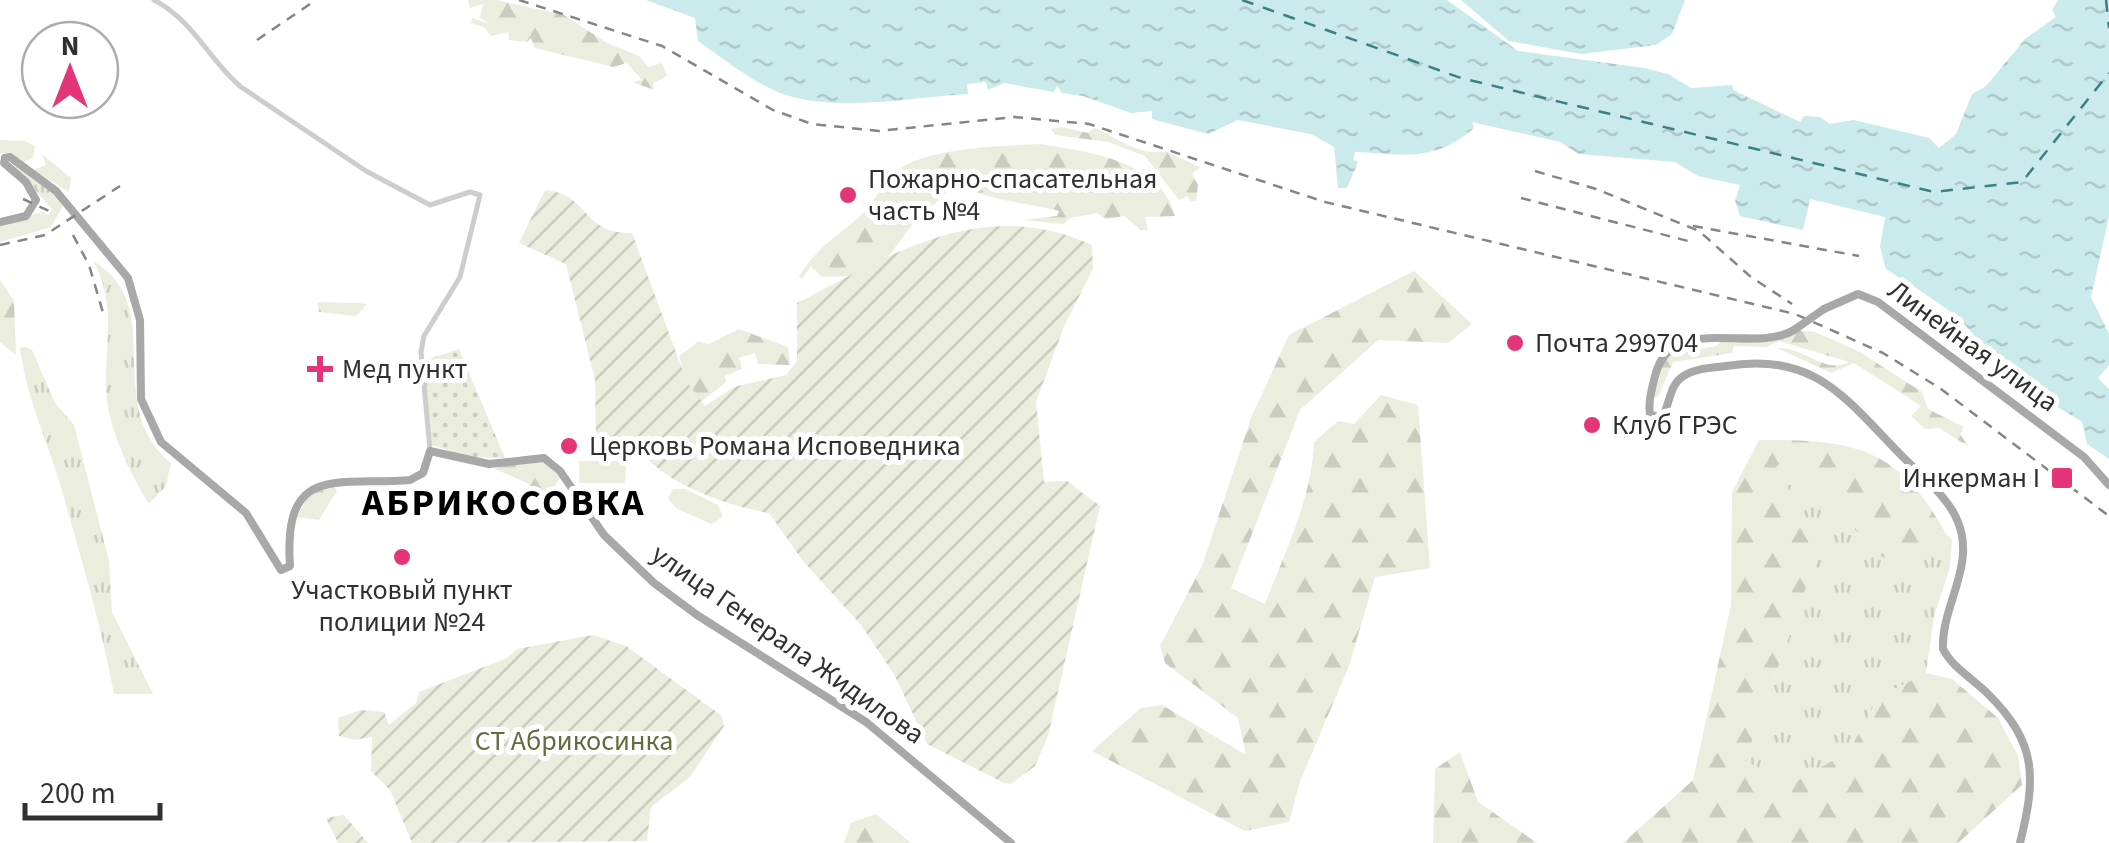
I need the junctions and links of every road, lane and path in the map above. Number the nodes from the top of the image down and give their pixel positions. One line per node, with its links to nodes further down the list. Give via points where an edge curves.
1 (154, 0): 3 (street, via 186,20 241,87 366,171 430,205 480,195 460,277 424,336)
2 (0, 222): 3 (main road, via 26,216 36,200 4,163 8,156 56,191 128,278 140,320 141,399 161,442 246,512 277,565 288,570 292,514 306,492 333,480 410,480 422,472)
3 (430, 450): 5 (main road, улица Генерала Жидилова, via 489,464 530,456 549,460 604,535 654,583 866,722)
4 (2109, 485): 6 (main road, Линейная улица, bridge, via 2084,456 1878,302 1858,294 1764,341 1706,338 1674,346 1656,369 1650,415 1662,417 1679,379 1690,372 1760,362 1805,370 1853,403 1958,521 1961,569 1942,643 1945,654 2010,720 2028,752 2032,797)
5 (1012, 843)
6 (2020, 843)

